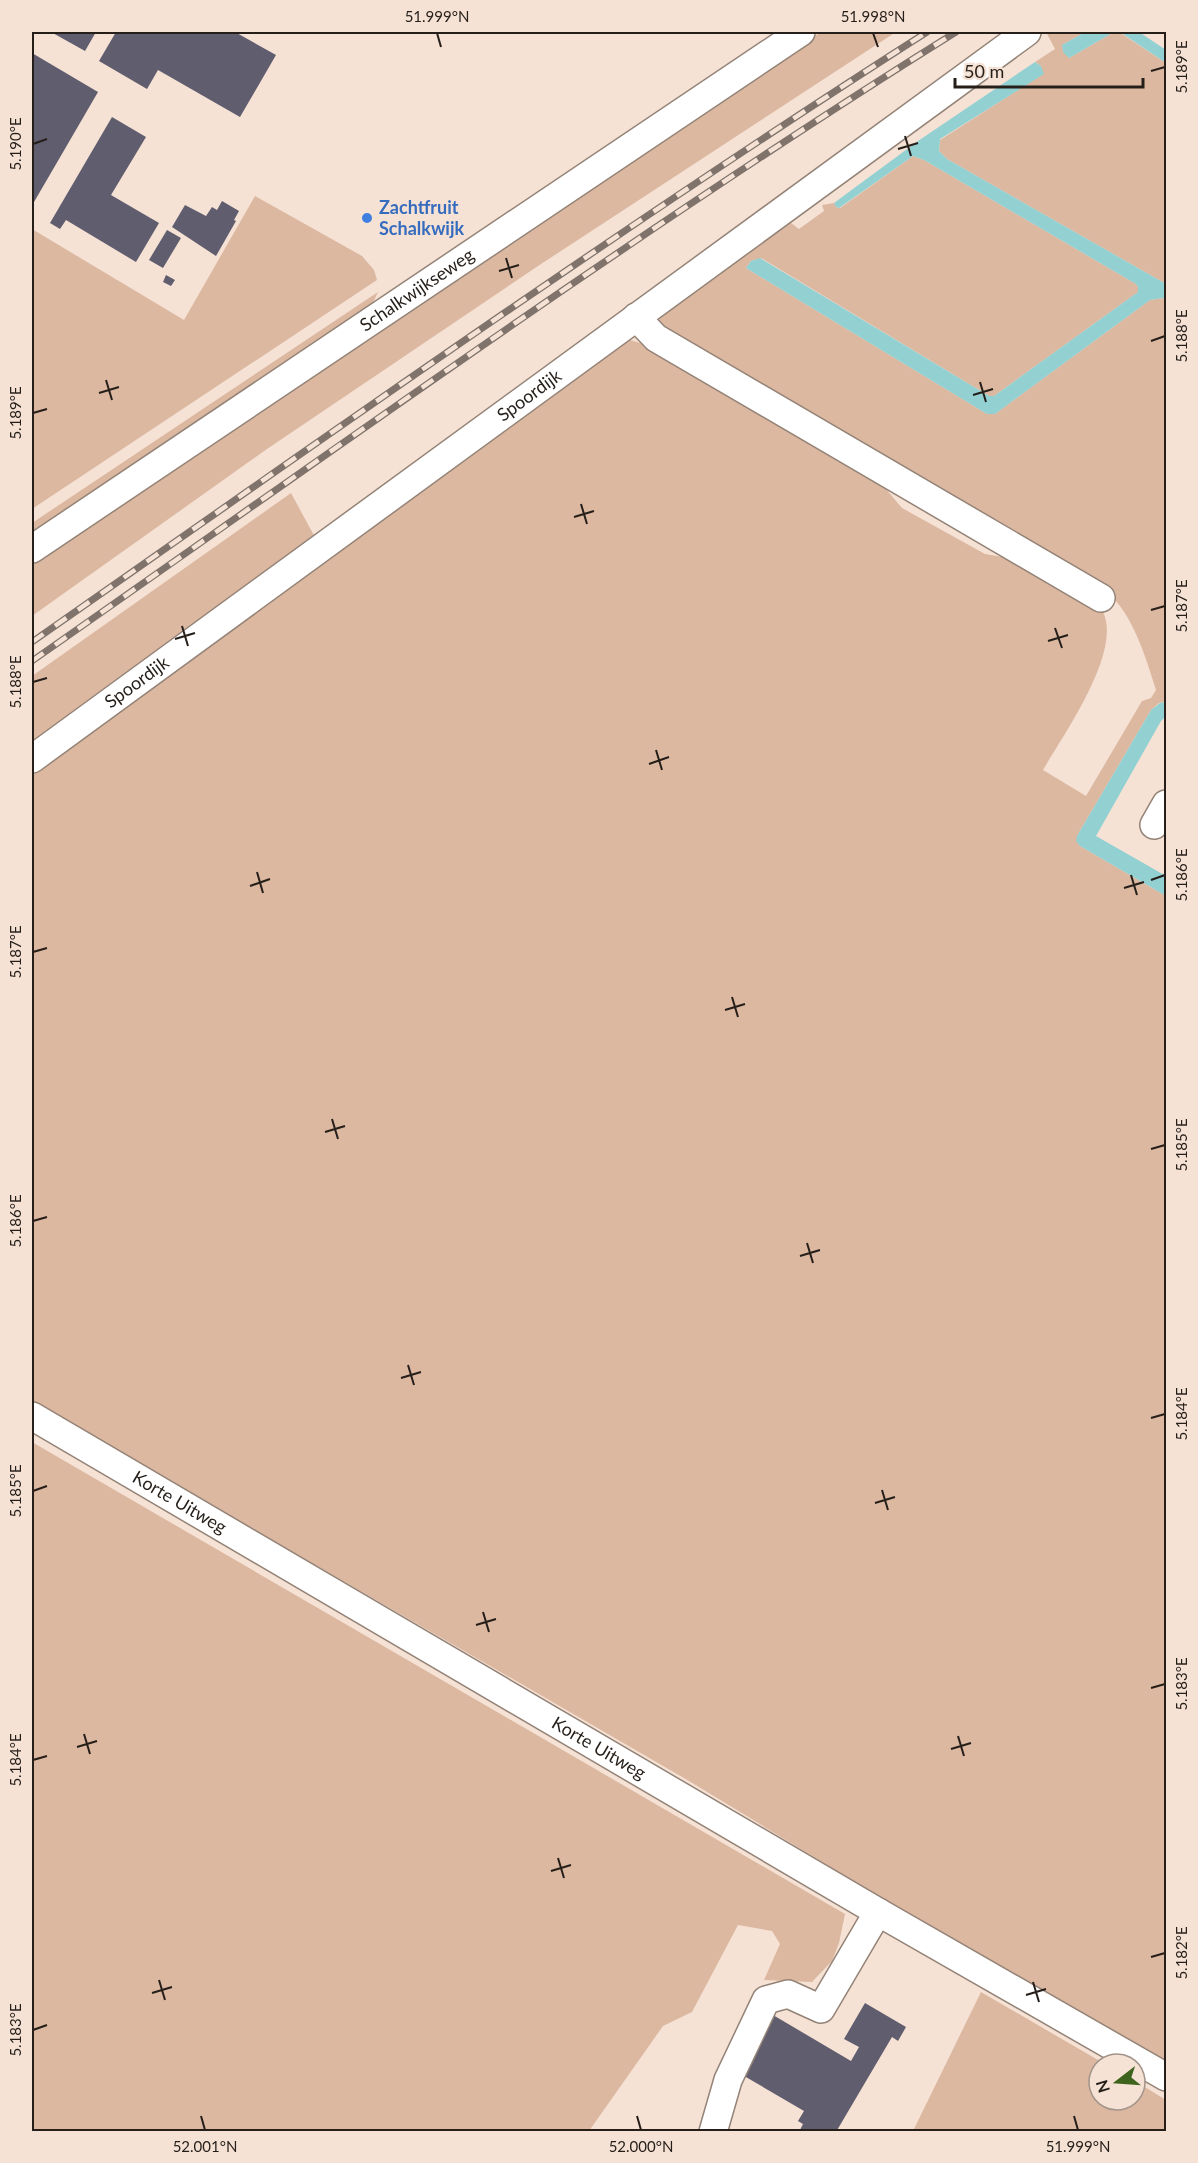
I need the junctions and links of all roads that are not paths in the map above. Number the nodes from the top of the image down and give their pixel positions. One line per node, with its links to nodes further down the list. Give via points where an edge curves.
1 (801, 32): 4 (street, Schalkwijkseweg)
2 (1027, 32): 3 (street, Spoordijk)
3 (636, 317): 5 (street, via 656,338); 6 (street, Spoordijk)
4 (32, 549)
5 (1101, 598)
6 (32, 759)
7 (32, 1416): 8 (street, Korte Uitweg)
8 (878, 1912): 9 (street, Korte Uitweg); 10 (street, via 821,2009 788,1994 766,2000 729,2080)
9 (1167, 2077)
10 (713, 2132)

